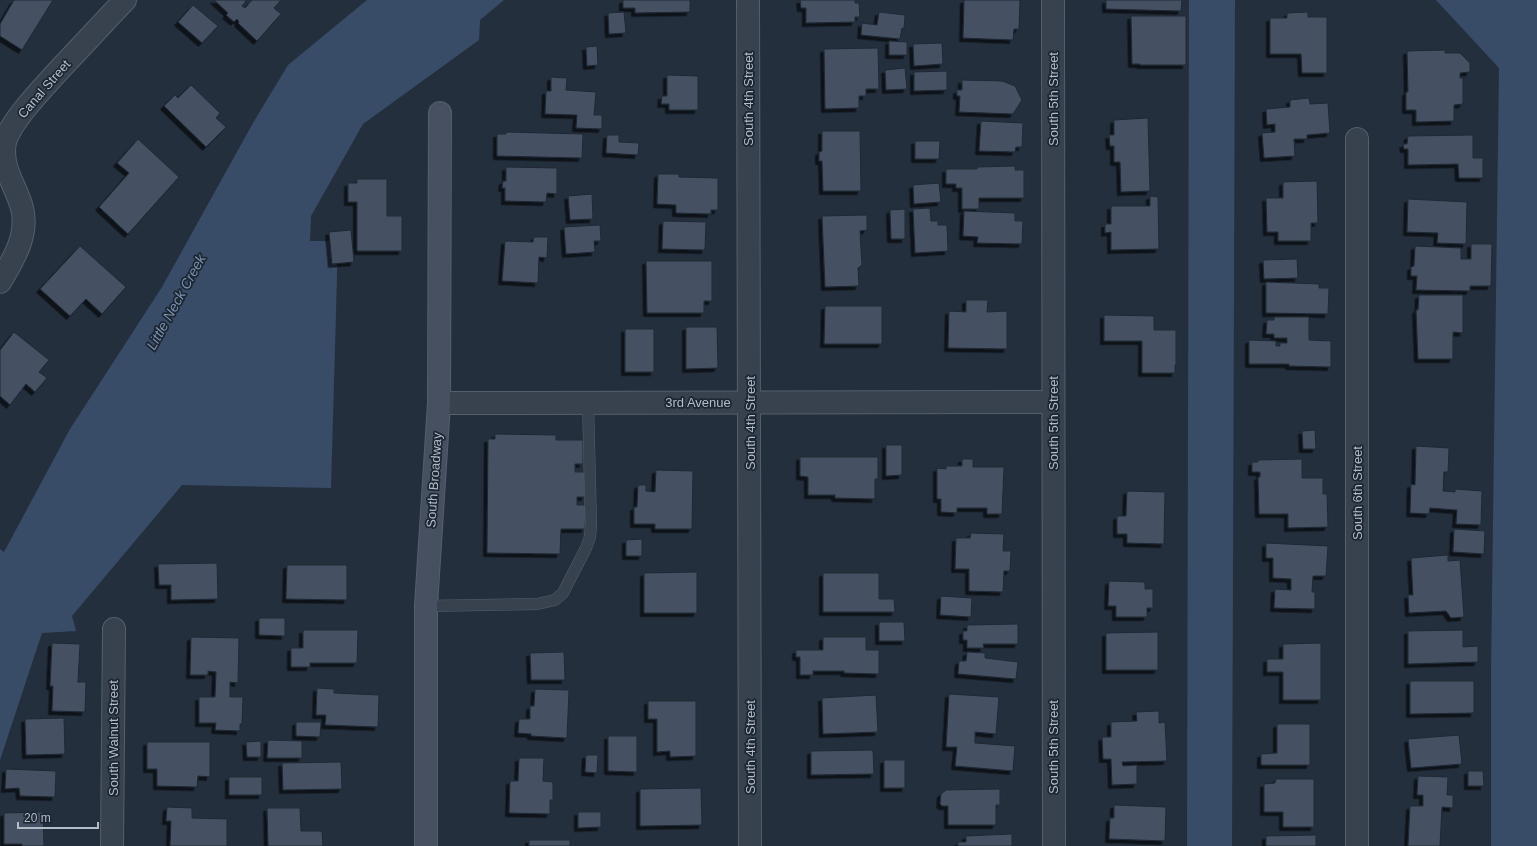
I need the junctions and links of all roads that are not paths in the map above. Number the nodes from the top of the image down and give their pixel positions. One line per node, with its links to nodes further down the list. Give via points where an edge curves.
1 (125, 0): 6 (street, Canal Street, via 32,100 5,141 3,158 22,208 23,226 21,244)
2 (748, 0): 10 (street, South 4th Street)
3 (1053, 0): 8 (street, South 5th Street)
4 (440, 113): 9 (street, South Broadway)
5 (1357, 139): 17 (street, South 6th Street)
6 (0, 282)
7 (588, 402): 9 (street, 3rd Avenue); 10 (street, 3rd Avenue); 11 (lane, via 590,537 563,593 555,600 538,604)
8 (1053, 402): 10 (street, 3rd Avenue); 16 (street, South 5th Street)
9 (439, 403): 11 (street, South Broadway)
10 (750, 403): 15 (street, South 4th Street)
11 (426, 606): 14 (street, South Broadway)
12 (114, 629): 13 (street, South Walnut Street)
13 (112, 846)
14 (426, 846)
15 (750, 846)
16 (1054, 846)
17 (1357, 846)

